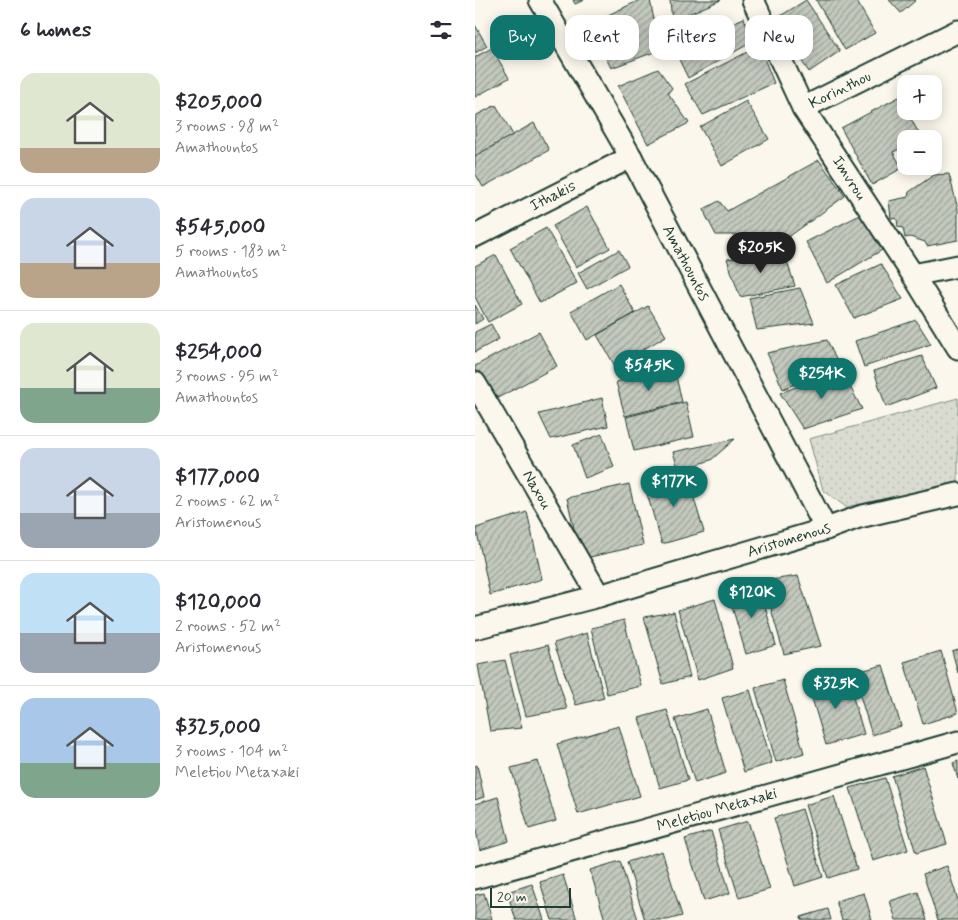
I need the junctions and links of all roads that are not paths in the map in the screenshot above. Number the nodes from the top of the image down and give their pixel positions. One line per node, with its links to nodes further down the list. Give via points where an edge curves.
1 (540, 0): 5 (street, Amathountos)
2 (753, 0): 4 (street, Imvrou)
3 (958, 31): 4 (street, Korinthou)
4 (803, 108): 8 (street, Imvrou)
5 (631, 157): 6 (street, Ithakis); 12 (street, Amathountos)
6 (475, 236)
7 (958, 266): 8 (street)
8 (913, 275): 9 (street, Imvrou)
9 (958, 348)
10 (475, 383): 13 (street, Naxou)
11 (958, 494): 12 (street, Aristomenous, via 859,517)
12 (826, 530): 13 (street, Aristomenous)
13 (599, 596): 14 (street, Aristomenous)
14 (475, 628)
15 (958, 742): 16 (street, Meletiou Metaxaki)
16 (475, 878)

